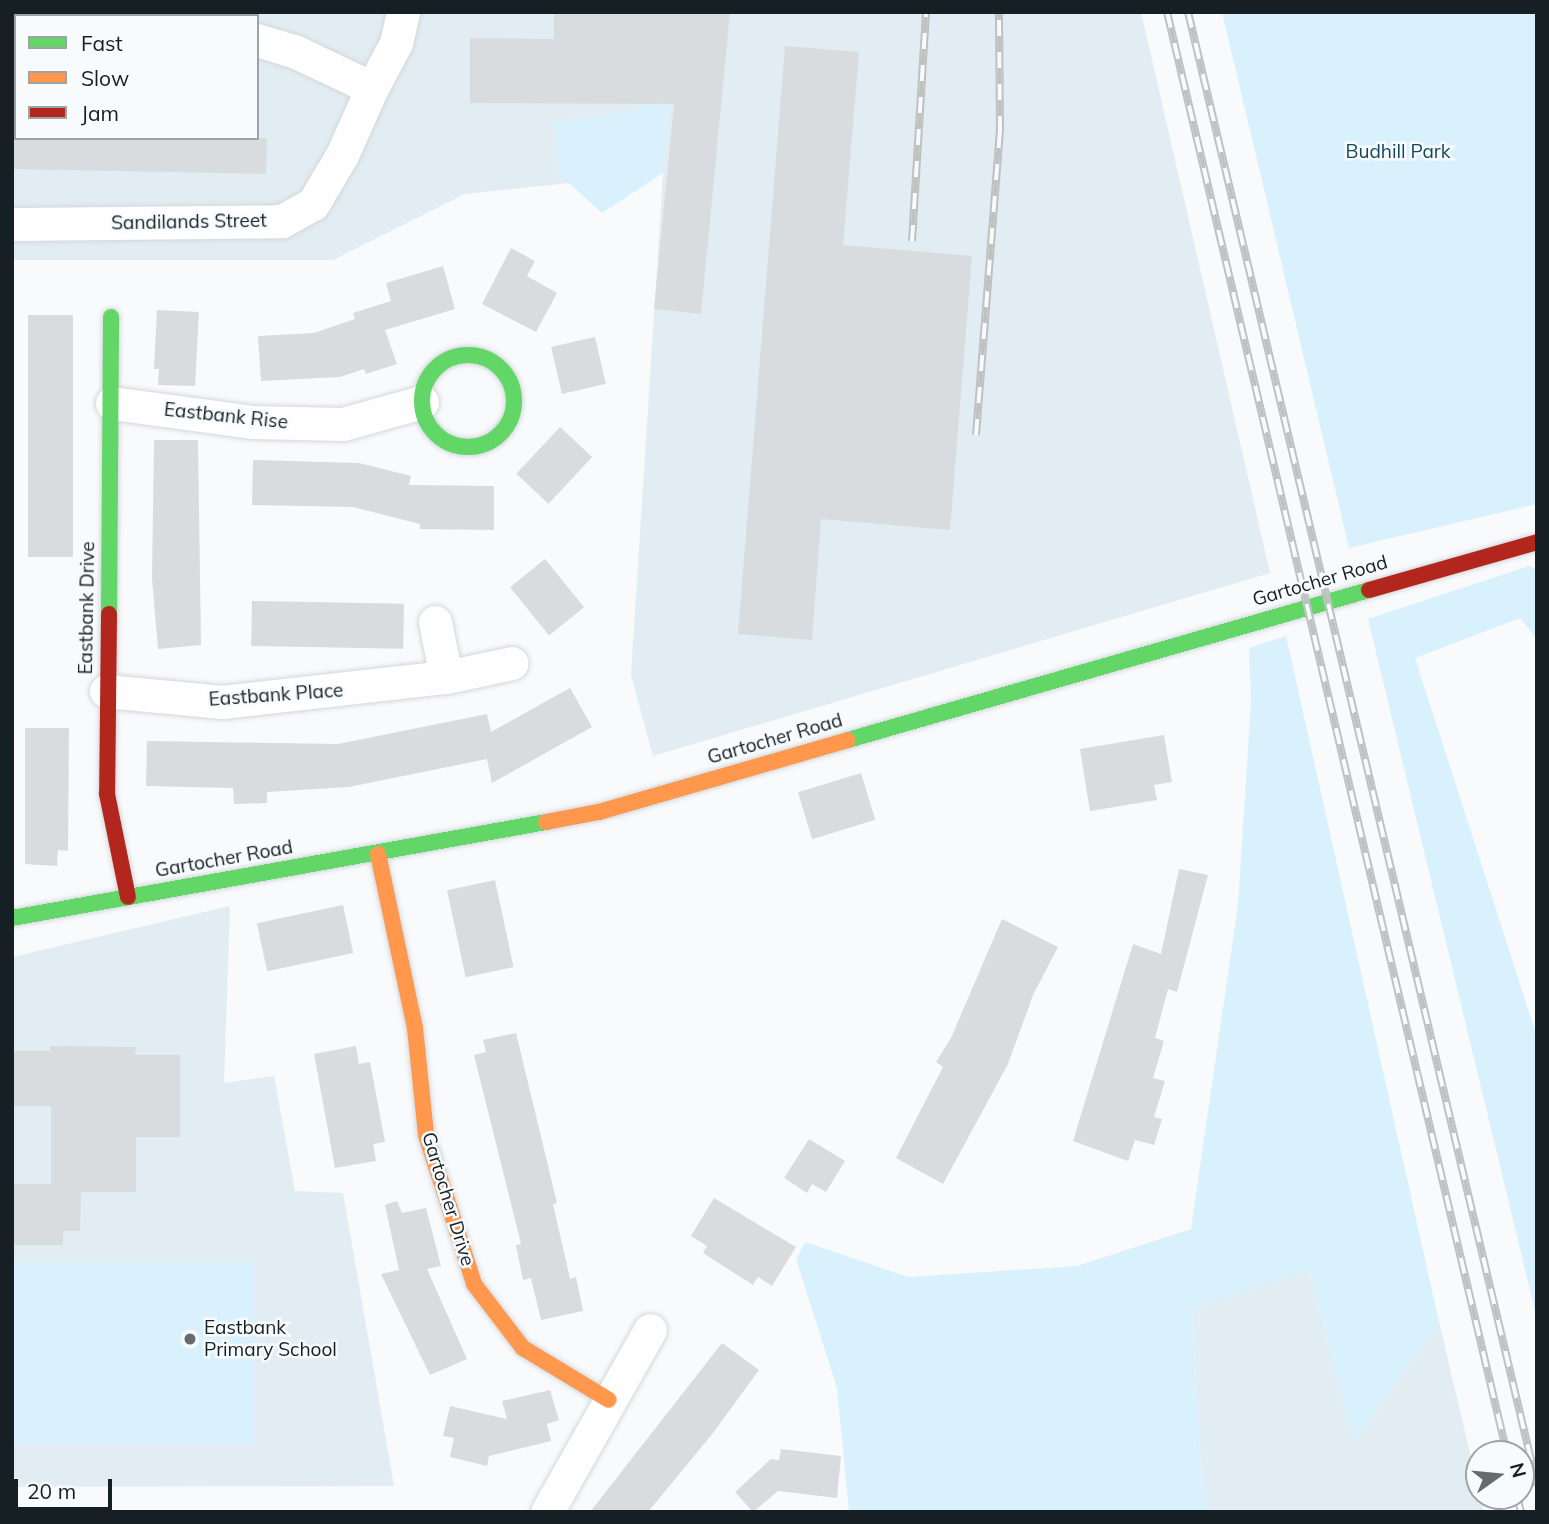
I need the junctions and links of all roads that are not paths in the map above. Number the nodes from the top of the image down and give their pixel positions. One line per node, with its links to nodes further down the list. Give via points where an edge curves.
1 (403, 12): 3 (street, Sandilands Street, via 396,43)
2 (259, 41): 3 (street, via 294,51)
3 (372, 88): 4 (street, Sandilands Street, via 342,155 313,204 282,221)
4 (15, 224)
5 (111, 317): 7 (main road, Eastbank Drive)
6 (422, 402): 6 (main road, via 433,432 461,447 491,442 512,418 515,402 513,387 495,364 468,355 441,364 424,388); 7 (street, Eastbank Rise, via 343,424 252,422)
7 (112, 403): 12 (main road, Eastbank Drive)
8 (1537, 542): 13 (main road, Gartocher Road, via 599,812)
9 (435, 622): 11 (street)
10 (512, 663): 11 (street, Eastbank Place)
11 (446, 677): 12 (street, Eastbank Place, via 222,702)
12 (106, 691): 14 (main road, Eastbank Drive, via 107,794)
13 (378, 854): 14 (main road, Gartocher Road); 17 (main road, Gartocher Drive, via 415,1028 426,1135 474,1284 523,1348)
14 (128, 897): 15 (main road, Gartocher Road)
15 (12, 918)
16 (650, 1330): 17 (street)
17 (609, 1400): 18 (street)
18 (547, 1512)

